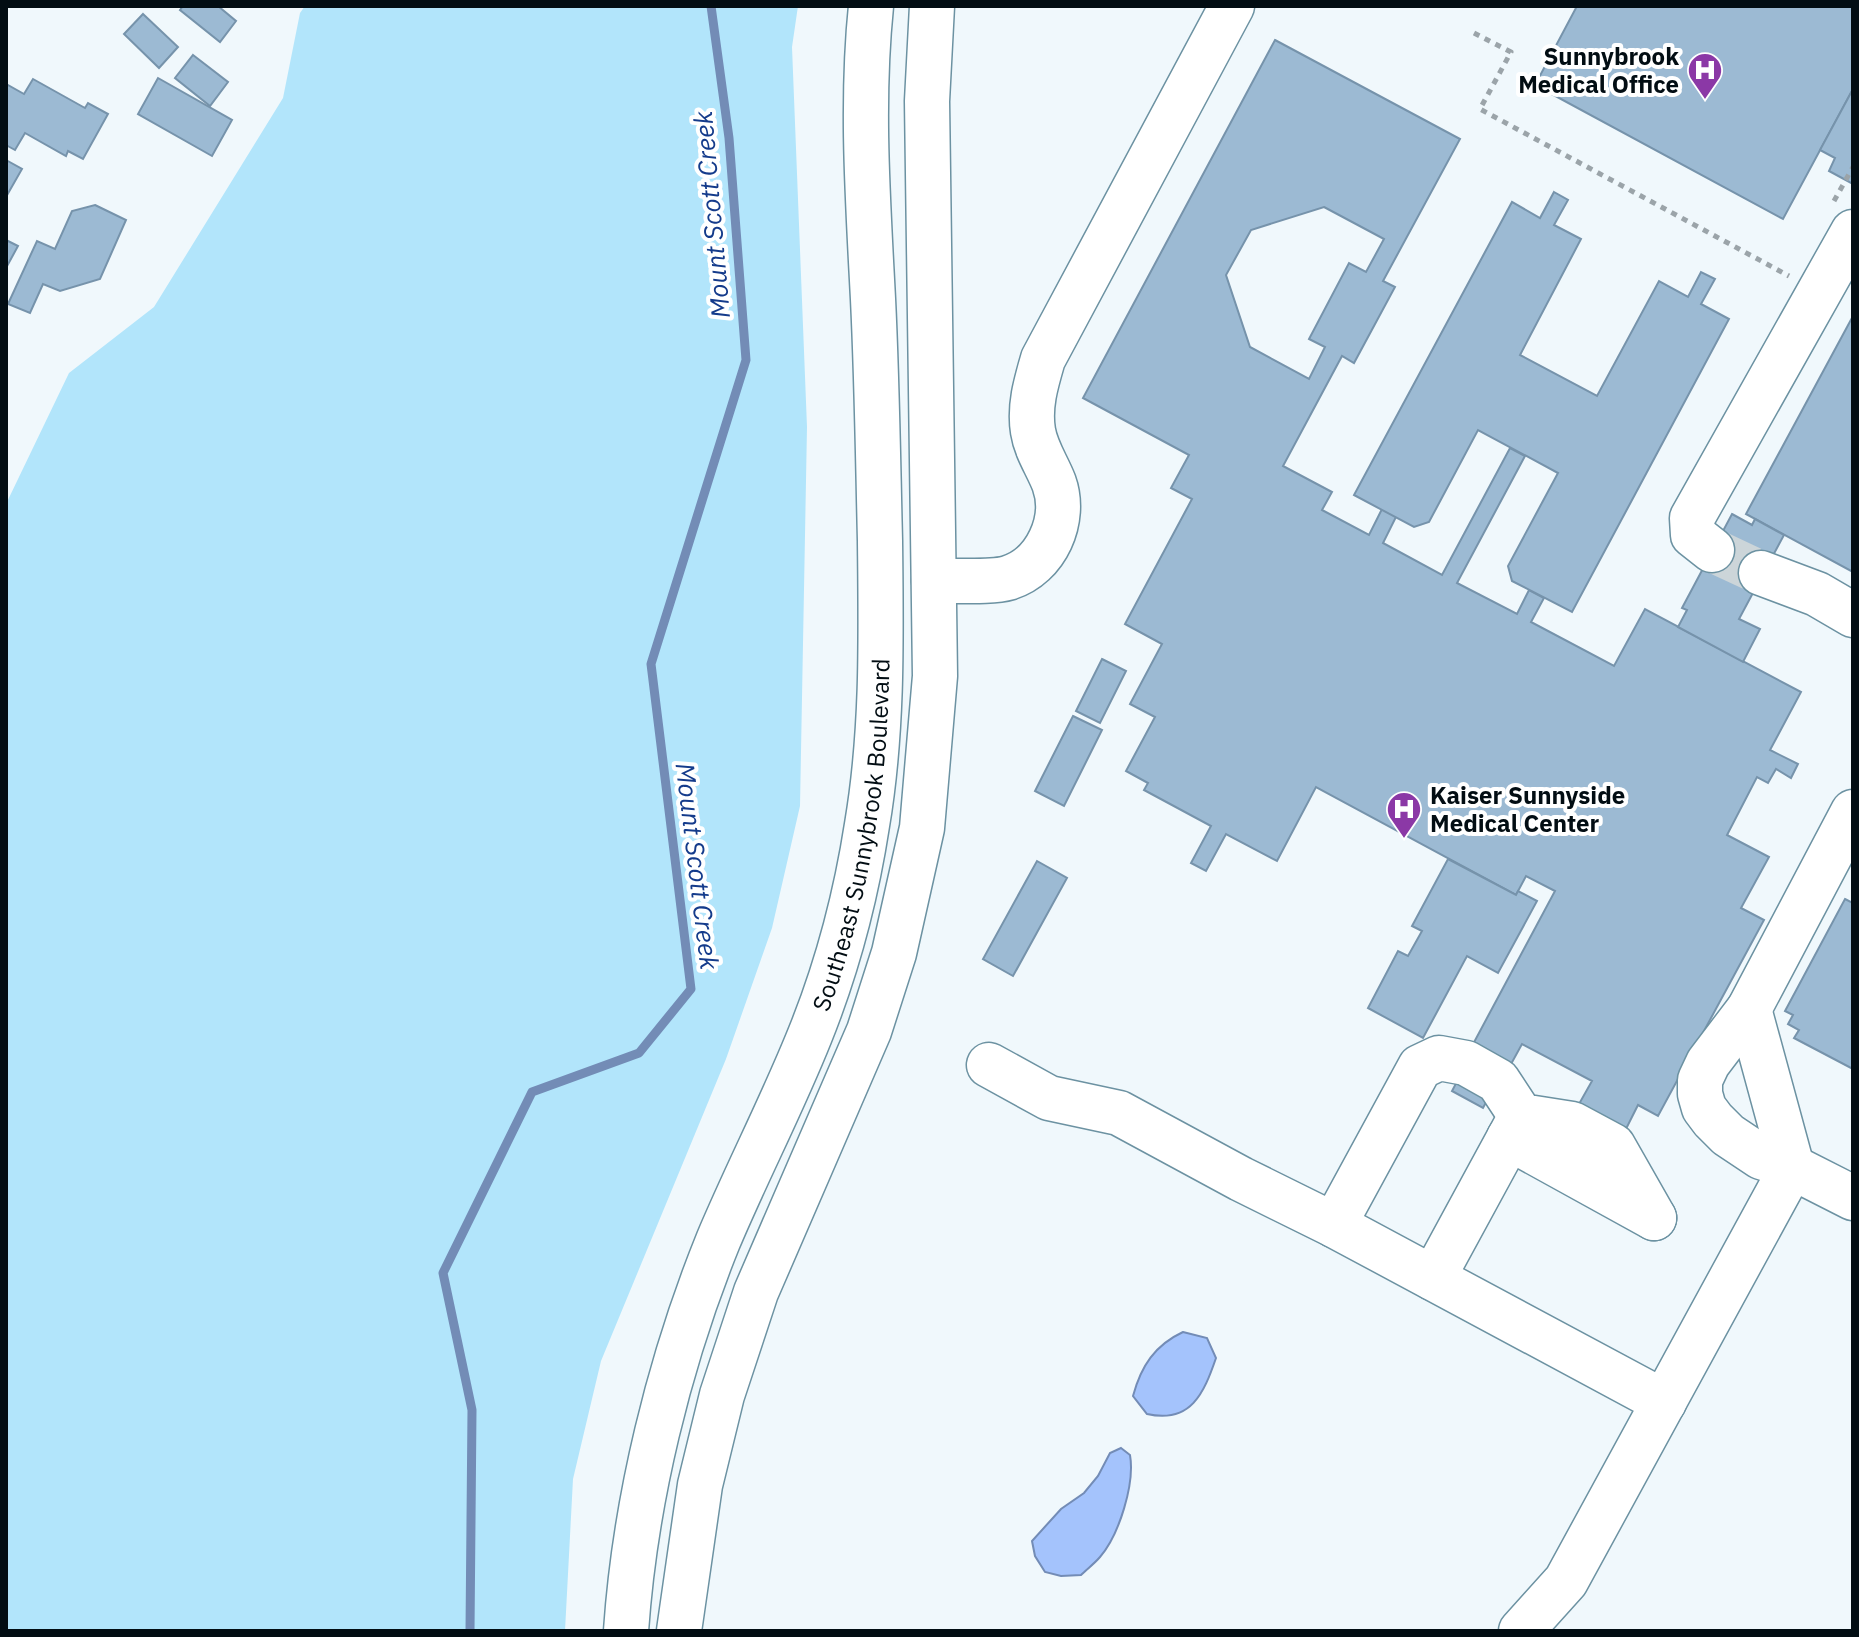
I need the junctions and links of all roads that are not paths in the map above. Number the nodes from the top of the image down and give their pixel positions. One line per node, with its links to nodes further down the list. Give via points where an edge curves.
1 (871, 6): 5 (main road, Southeast Sunnybrook Boulevard, via 866,121)
2 (932, 6): 8 (main road, via 927,115)
3 (1232, 6): 8 (main road, via 1043,359 1032,397 1033,431 1055,485 1059,518 1048,546 1033,564 1008,578)
4 (1842, 220): 6 (main road, via 1692,518 1693,535)
5 (872, 280): 8 (main road, via 902,338 907,561 918,576); 20 (main road, Southeast Sunnybrook Boulevard, via 882,648 868,824 843,935 819,1009 718,1242 668,1390 640,1516)
6 (1712, 550)
7 (1761, 573): 9 (main road, via 1817,594)
8 (934, 581): 21 (main road, via 935,676 922,828 894,953 869,1031 756,1292 722,1395 698,1499)
9 (1853, 615)
10 (1853, 812): 11 (main road)
11 (1749, 1009): 14 (main road); 14 (main road, via 1708,1063 1700,1094 1704,1108 1728,1135 1761,1157)
12 (989, 1065): 17 (main road, via 1049,1098 1119,1113)
13 (1515, 1127): 16 (main road, via 1572,1124 1613,1146); 17 (main road, via 1498,1081 1466,1063 1439,1058 1420,1067); 18 (main road)
14 (1792, 1167): 15 (main road); 19 (main road)
15 (1853, 1198)
16 (1654, 1218)
17 (1334, 1225): 18 (main road)
18 (1433, 1278): 19 (main road)
19 (1664, 1402): 22 (main road, via 1566,1581)
20 (626, 1631)
21 (679, 1631)
22 (1521, 1631)

